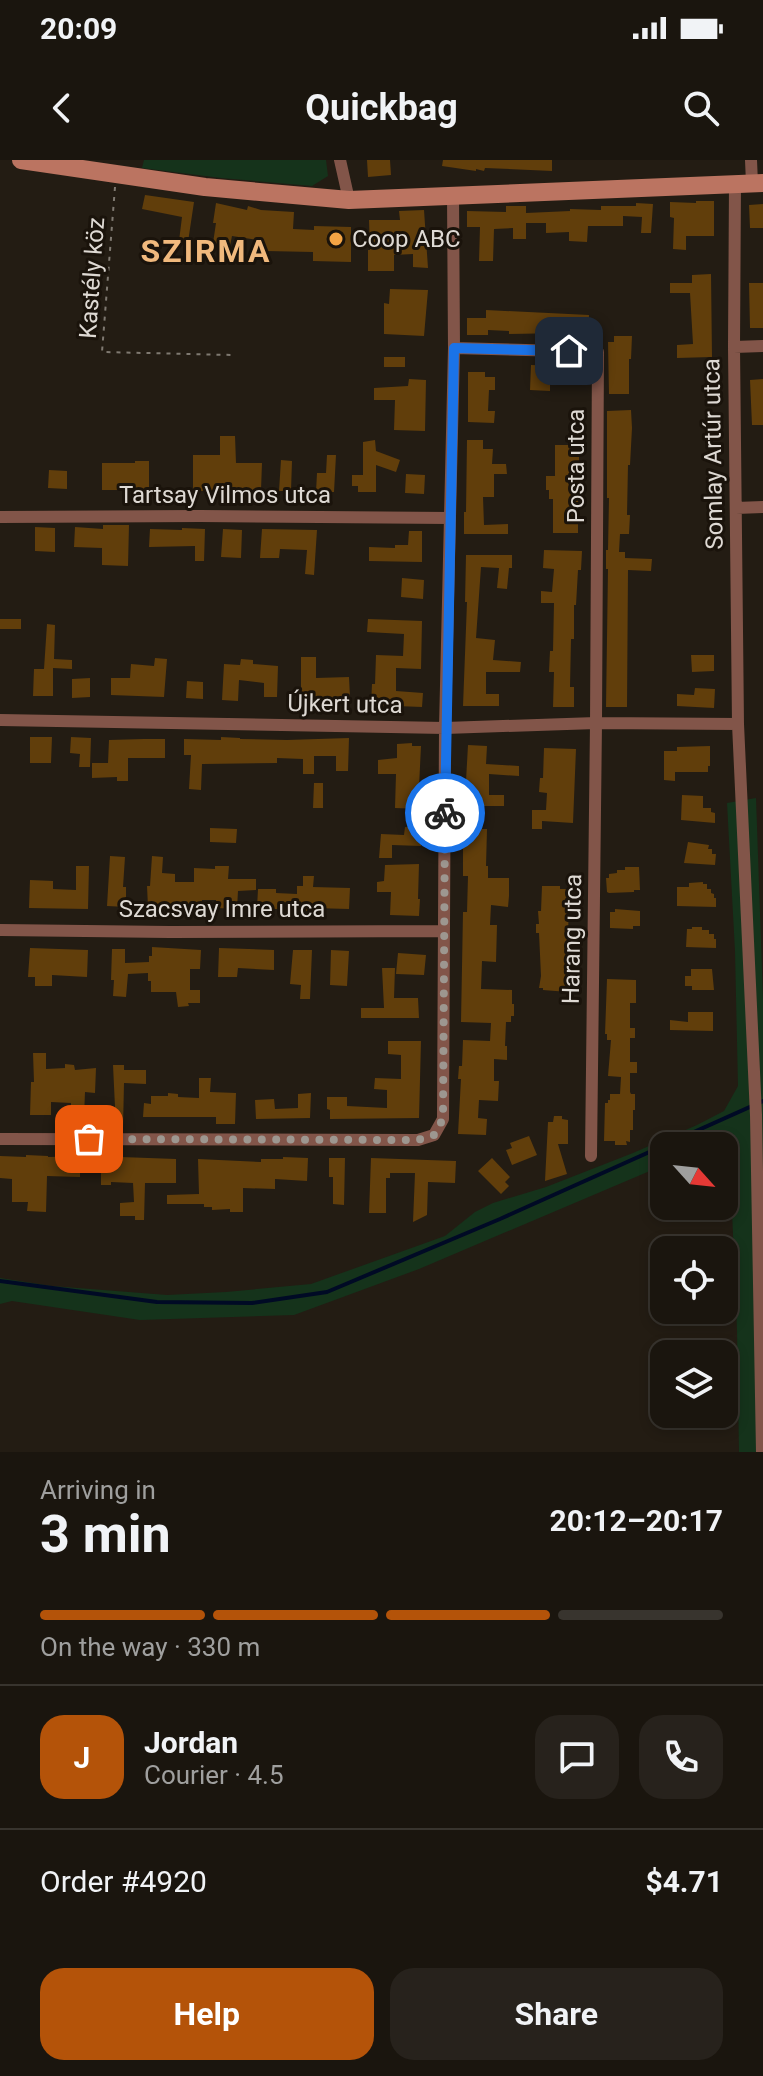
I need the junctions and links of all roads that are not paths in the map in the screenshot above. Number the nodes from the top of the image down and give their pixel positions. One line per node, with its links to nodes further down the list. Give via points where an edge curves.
1 (21, 160): 6 (main road, via 205,187)
2 (340, 160): 6 (street)
3 (751, 160): 4 (street, Somlay Artúr utca)
4 (750, 183): 5 (main road); 8 (street, Somlay Artúr utca)
5 (453, 195): 6 (main road); 9 (street)
6 (349, 200)
7 (763, 346): 8 (street)
8 (734, 347): 11 (street, Somlay Artúr utca)
9 (454, 348): 13 (street); 15 (street, Posta utca, via 598,352)
10 (763, 507): 11 (street)
11 (736, 508): 16 (street, Somlay Artúr utca)
12 (0, 517): 13 (street, Tartsay Vilmos utca)
13 (450, 518): 17 (street)
14 (0, 720): 17 (street, Újkert utca)
15 (596, 723): 16 (street, Újkert utca); 17 (street, Újkert utca); 21 (street, Harang utca)
16 (738, 724): 22 (street, Somlay Artúr utca, via 756,1115)
17 (445, 728): 19 (street)
18 (0, 930): 19 (street, Szacsvay Imre utca)
19 (444, 931): 20 (street, via 443,1119 434,1135 418,1140)
20 (0, 1139)
21 (591, 1156)
22 (762, 1452)

